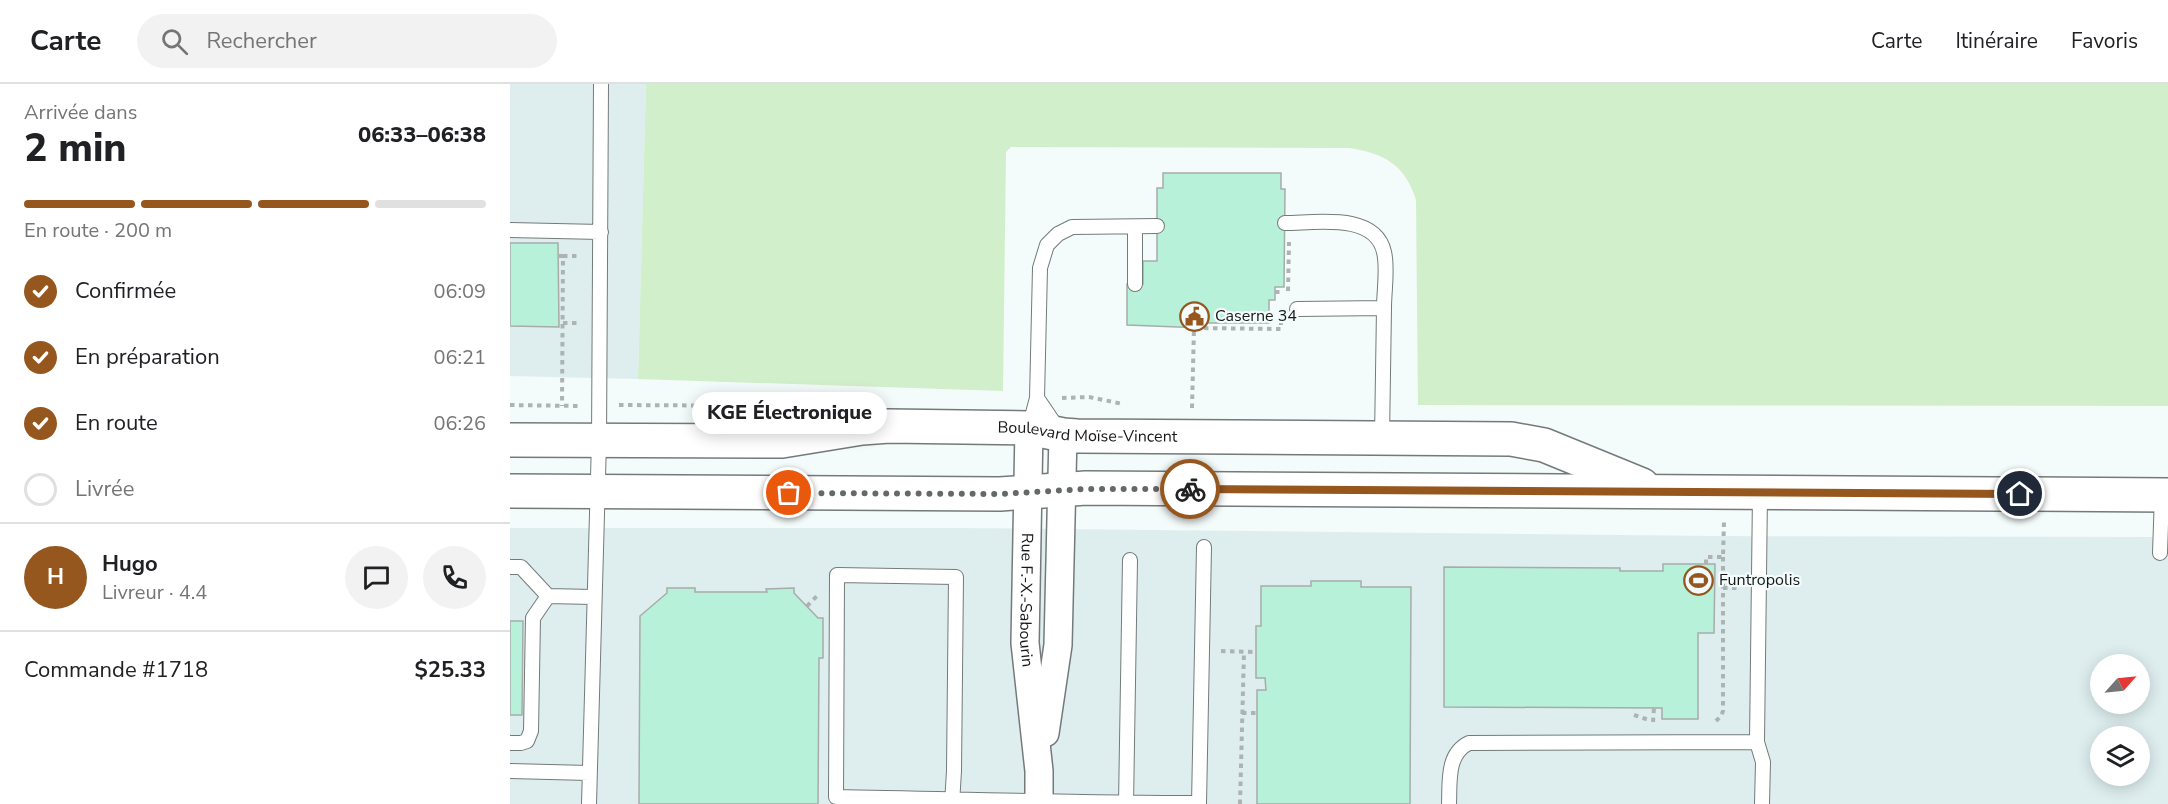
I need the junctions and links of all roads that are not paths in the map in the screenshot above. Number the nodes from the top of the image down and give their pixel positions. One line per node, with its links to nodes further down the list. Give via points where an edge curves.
1 (601, 84): 6 (lane)
2 (1285, 223): 8 (lane, via 1355,224 1376,236 1384,254)
3 (1157, 226): 4 (lane)
4 (1136, 227): 7 (lane); 10 (lane, via 1072,227 1047,245 1040,268)
5 (510, 230): 6 (lane)
6 (601, 232): 14 (lane)
7 (1135, 284)
8 (1384, 308): 9 (lane); 12 (lane)
9 (1297, 309)
10 (1033, 413): 11 (street, Boulevard Moïse-Vincent); 14 (street, Boulevard Moïse-Vincent, via 862,428 782,441); 20 (street, Rue F.-X.-Sabourin)
11 (1063, 435): 12 (street, Boulevard Moïse-Vincent); 15 (street, Rue F.-X.-Sabourin)
12 (1382, 438): 16 (street, Boulevard Moïse-Vincent, via 1525,441)
13 (510, 440): 14 (street, Boulevard Moïse-Vincent)
14 (599, 441): 18 (lane)
15 (1062, 490): 16 (street, Boulevard Moïse-Vincent); 20 (street, Boulevard Moïse-Vincent); 31 (street, Rue F.-X.-Sabourin, via 1058,645)
16 (1658, 491): 19 (street, Boulevard Moïse-Vincent)
17 (510, 492): 18 (street, Boulevard Moïse-Vincent)
18 (597, 492): 20 (street, Boulevard Moïse-Vincent); 27 (lane)
19 (1760, 492): 21 (street, Boulevard Moïse-Vincent); 28 (lane)
20 (1028, 494): 31 (street, Rue F.-X.-Sabourin, via 1025,643)
21 (2165, 495): 23 (lane)
22 (1204, 547): 39 (lane)
23 (2160, 554)
24 (1130, 560): 37 (lane)
25 (510, 567): 26 (lane, via 521,567)
26 (548, 596): 27 (lane); 29 (lane, via 533,618 531,731 527,741)
27 (593, 597): 32 (lane)
28 (1757, 742): 40 (lane, via 1469,743 1460,749 1451,765); 41 (lane, via 1763,762)
29 (510, 743)
30 (510, 771): 32 (lane)
31 (1039, 771): 36 (street, Rue F.-X.-Sabourin)
32 (589, 773): 38 (lane)
33 (836, 801): 34 (lane); 35 (lane, via 837,575 956,577)
34 (875, 801): 35 (lane)
35 (952, 802): 36 (lane)
36 (1039, 803): 37 (lane)
37 (1126, 803): 39 (lane)
38 (589, 804)
39 (1199, 804)
40 (1449, 804)
41 (1762, 804)

